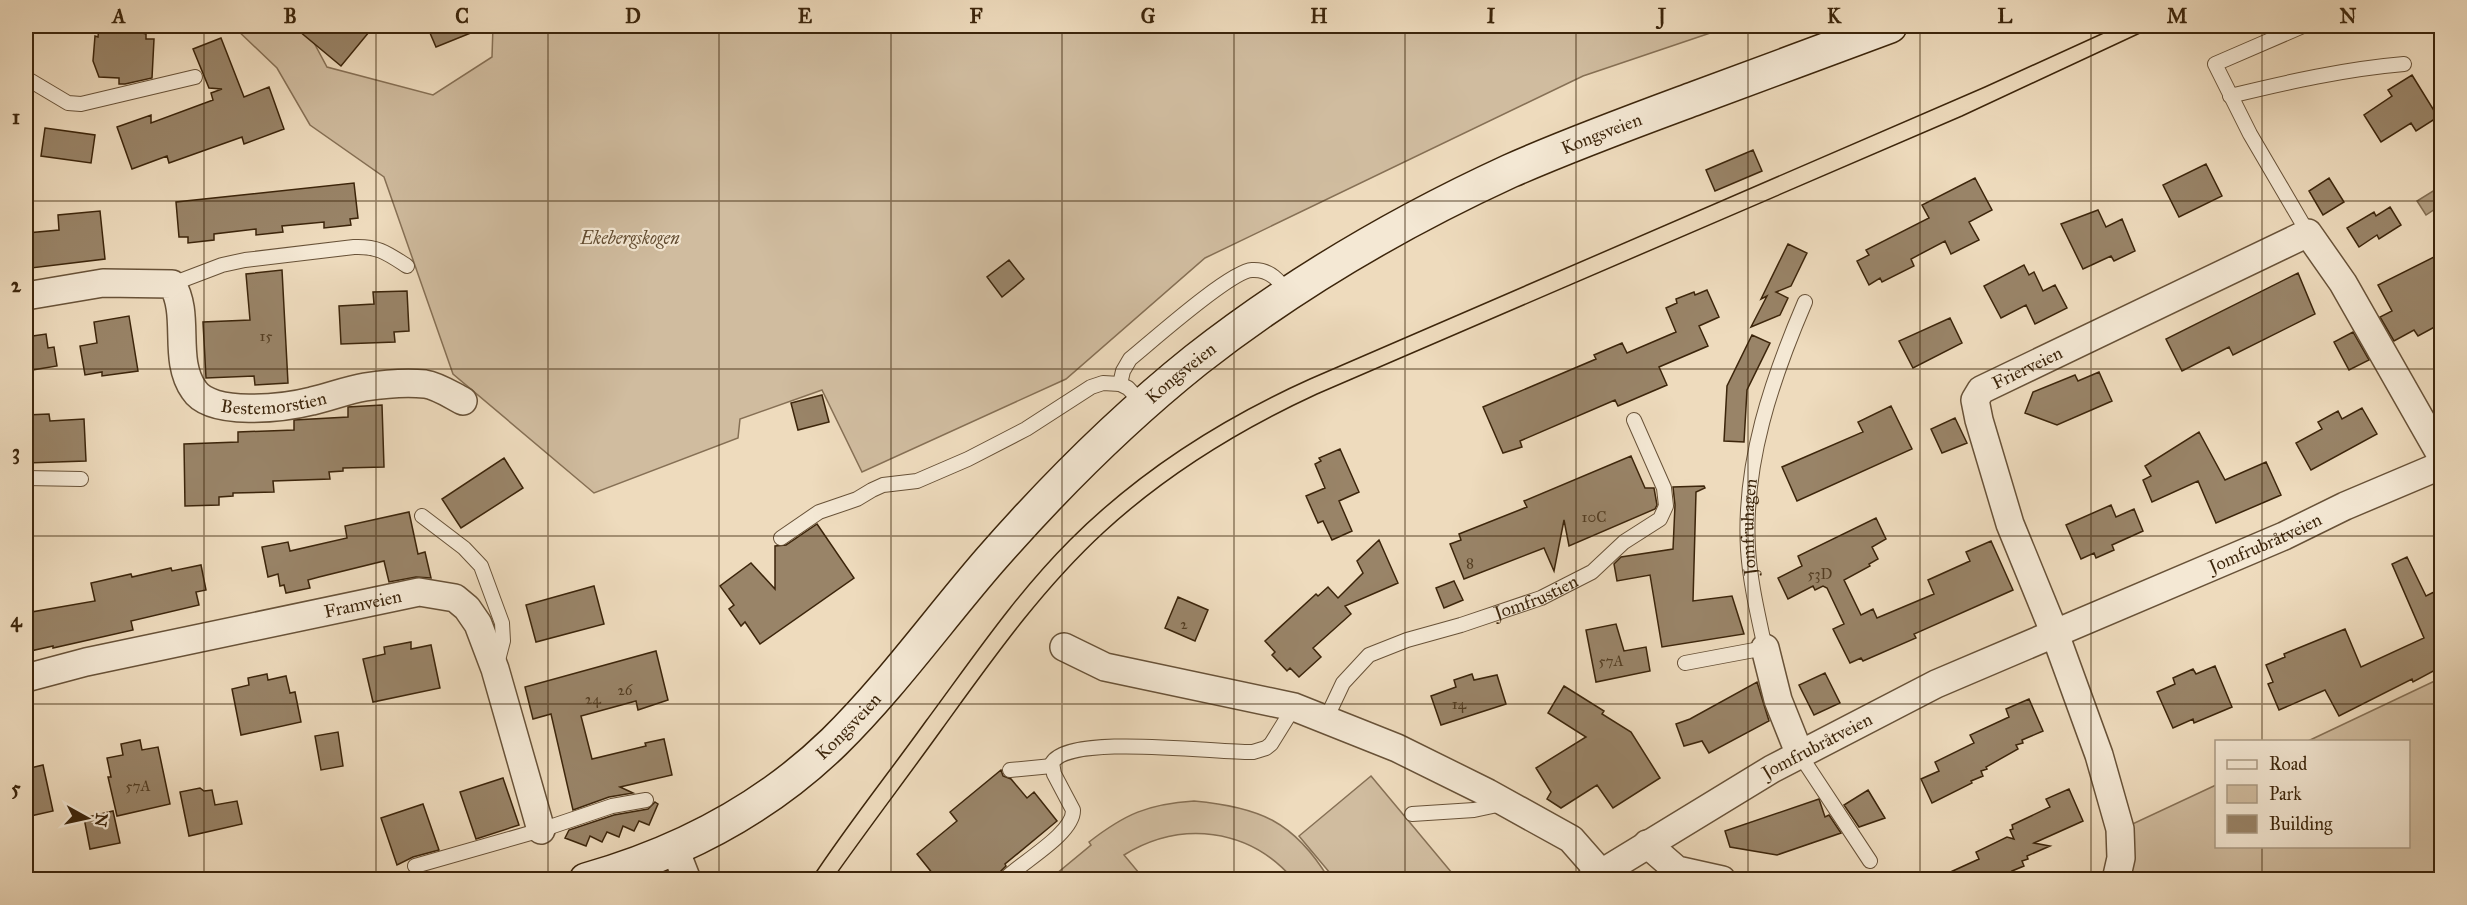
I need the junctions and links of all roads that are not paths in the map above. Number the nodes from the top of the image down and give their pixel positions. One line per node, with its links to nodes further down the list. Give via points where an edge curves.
1 (1890, 26): 10 (main road, Kongsveien, via 1513,170 1380,237)
2 (2303, 26): 6 (lane, via 2215,64)
3 (2404, 64): 6 (lane, via 2297,80)
4 (195, 77): 5 (lane, via 81,104 68,103)
5 (26, 78)
6 (2230, 96): 7 (lane)
7 (2308, 233): 16 (street, via 2343,283); 22 (street, Frierveien, via 1981,390 1975,400 2010,524)
8 (406, 266): 9 (lane, via 371,246 354,247 245,260)
9 (172, 284): 11 (street, via 103,283); 14 (street, Bestemorstien, via 178,298 187,379 204,401 224,406 269,407 304,403 365,387 400,384 434,386)
10 (1288, 294): 13 (main road, Kongsveien, via 1206,353); 13 (lane, via 1274,276 1264,271 1240,273 1130,359 1123,371)
11 (26, 296)
12 (1805, 302): 24 (lane, Jomfruhagen, via 1766,407 1752,477 1748,549)
13 (1132, 394): 21 (lane, via 1103,382 968,459 917,482 883,485 819,513); 38 (main road, Kongsveien, via 1077,467 1023,523 834,742 764,800)
14 (463, 401)
15 (1634, 420): 29 (lane, Jomfrustien, via 1664,488 1666,506 1660,519 1624,542 1592,572 1541,598 1368,655 1338,691)
16 (2442, 457)
17 (2442, 465): 22 (street, Jomfrubråtveien)
18 (26, 478): 19 (lane)
19 (81, 479)
20 (422, 516): 26 (lane, via 481,566 502,623 503,641)
21 (781, 538)
22 (2055, 634): 30 (street, Jomfrubråtveien, via 1936,684); 46 (street, via 2099,755 2120,829 2121,858)
23 (1064, 647): 28 (street, via 1105,667)
24 (1765, 648): 25 (lane); 30 (street, Jomfruhagen, via 1778,700)
25 (1685, 663)
26 (495, 669): 27 (street, Framveien, via 478,624 467,608 455,598 419,592); 36 (street, Framveien)
27 (26, 678)
28 (1294, 707): 29 (street); 31 (lane, via 1271,744 1253,752 1102,747 1064,753 1054,759)
29 (1326, 718): 34 (street, via 1397,748)
30 (1800, 755): 37 (street, Jomfrubråtveien); 39 (lane)
31 (1052, 766): 32 (lane); 44 (lane, via 1073,816 1050,843)
32 (1010, 770)
33 (646, 800): 36 (lane, via 603,808)
34 (1507, 803): 35 (lane, via 1474,810); 41 (street, via 1570,839)
35 (1412, 814)
36 (541, 830): 40 (lane)
37 (1647, 844): 41 (street, Jomfrubråtveien); 45 (street, via 1677,870)
38 (675, 849): 42 (main road, Kongsveien); 43 (street)
39 (1870, 861)
40 (415, 866)
41 (1595, 876)
42 (586, 879)
43 (687, 879)
44 (1004, 879)
45 (1722, 879)
46 (2116, 879)

